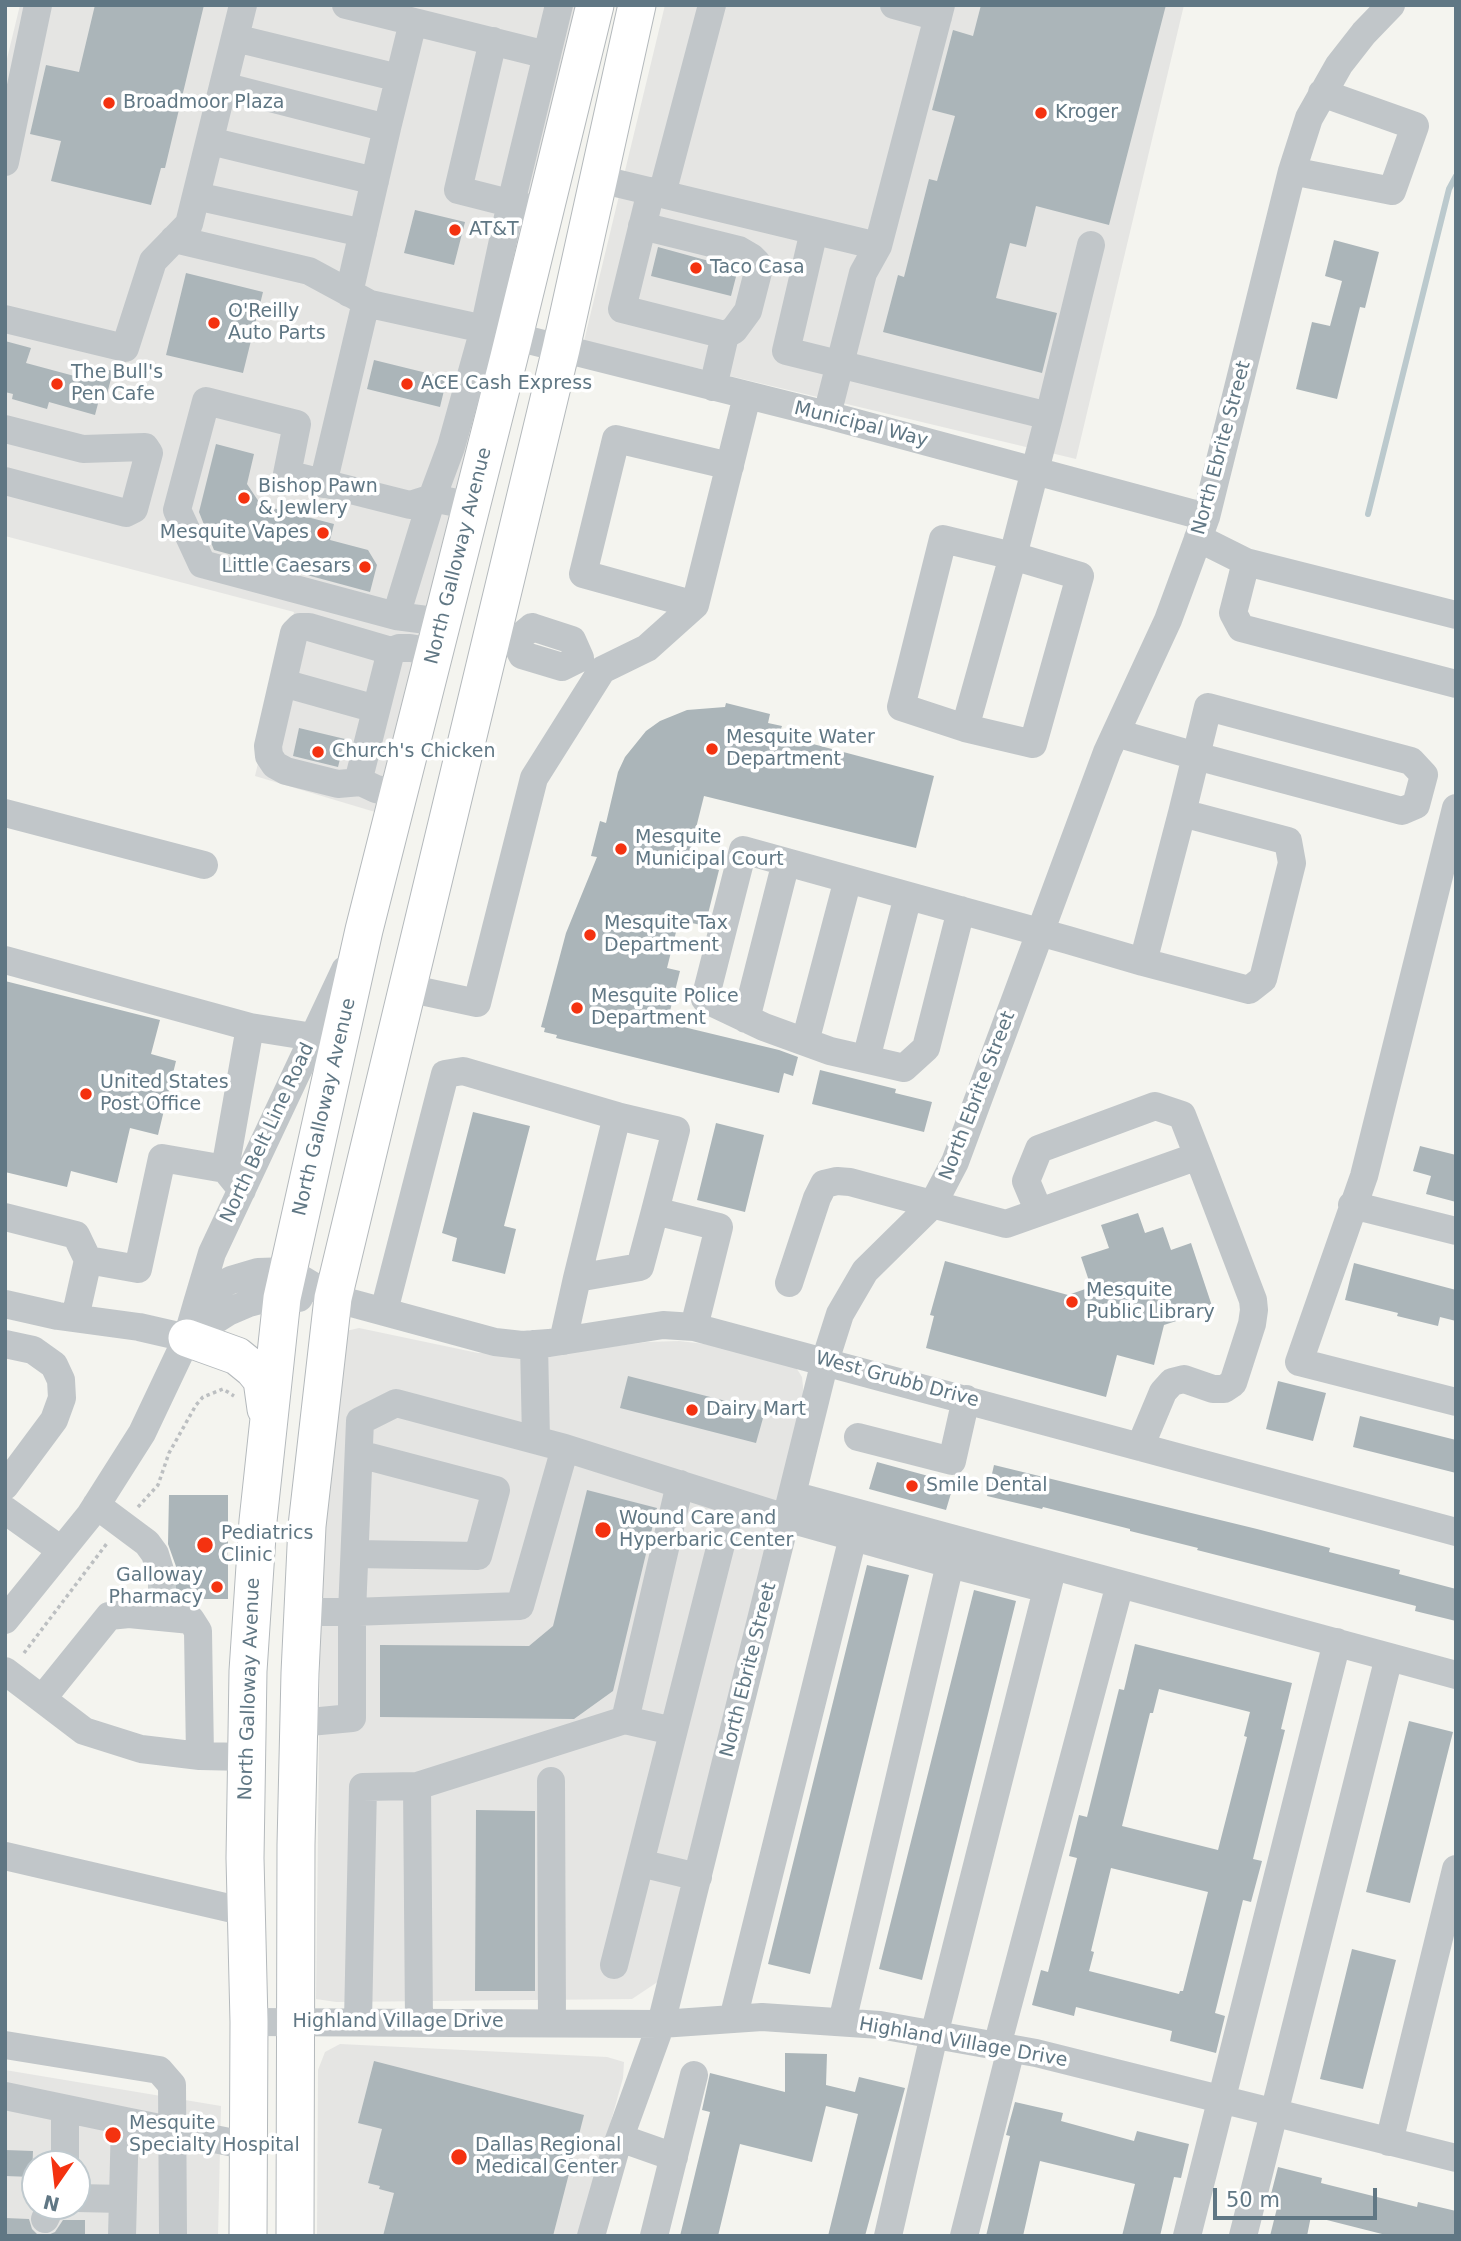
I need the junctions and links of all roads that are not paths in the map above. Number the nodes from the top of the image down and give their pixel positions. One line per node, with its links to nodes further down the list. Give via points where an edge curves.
1 (38, 5): 14 (street)
2 (243, 5): 12 (street)
3 (346, 5): 11 (street)
4 (559, 5): 15 (street)
5 (595, 5): 27 (main road, North Galloway Avenue)
6 (637, 5): 23 (main road)
7 (712, 5): 25 (street)
8 (894, 5): 10 (street)
9 (1391, 5): 18 (street, North Ebrite Street, via 1364,33)
10 (939, 11): 33 (street)
11 (413, 22): 13 (street); 16 (street)
12 (235, 37): 16 (street); 17 (street)
13 (494, 41): 15 (street); 27 (street, via 458,190)
14 (16, 54): 21 (street)
15 (547, 55): 27 (street)
16 (399, 79): 19 (street)
17 (223, 86): 19 (street); 20 (street)
18 (1322, 93): 22 (street, North Ebrite Street); 22 (street, via 1415,126 1392,191)
19 (387, 128): 24 (street)
20 (210, 141): 24 (street); 26 (street)
21 (5, 162)
22 (1292, 171): 52 (street, North Ebrite Street)
23 (599, 179): 25 (street); 38 (main road)
24 (375, 181): 30 (street)
25 (657, 192): 28 (street); 29 (street)
26 (196, 196): 30 (street); 31 (street, via 189,224)
27 (528, 207): 36 (main road, North Galloway Avenue)
28 (642, 226): 37 (street, via 622,309); 37 (street, via 739,250 757,263 748,311)
29 (814, 231): 33 (street); 39 (street, via 786,351)
30 (363, 233): 34 (street)
31 (174, 239): 34 (street, Municipal Way, via 309,271); 35 (street, via 153,261 125,348)
32 (1091, 245): 43 (street)
33 (878, 246): 39 (street, via 863,273)
34 (357, 298): 36 (street, Municipal Way); 49 (street)
35 (5, 319)
36 (499, 333): 38 (street, Municipal Way); 45 (main road, North Galloway Avenue)
37 (725, 335): 40 (street)
38 (561, 349): 40 (street, Municipal Way); 59 (main road)
39 (840, 364): 42 (street); 43 (street)
40 (713, 387): 41 (street, Municipal Way)
41 (747, 396): 42 (street, Municipal Way); 46 (street)
42 (827, 415): 47 (street, Municipal Way)
43 (1049, 416): 47 (street)
44 (5, 429): 48 (street, via 83,449 145,447 149,453 134,509 126,513)
45 (468, 451): 50 (street); 51 (main road, North Galloway Avenue)
46 (730, 467): 55 (street); 55 (street, via 616,439 583,574)
47 (1035, 470): 52 (street, Municipal Way); 53 (street)
48 (5, 481)
49 (323, 484): 50 (street, via 410,505); 57 (street, via 288,474 297,424 206,401 177,510 202,564)
50 (432, 498): 51 (street); 57 (street)
51 (472, 506): 58 (main road, North Galloway Avenue)
52 (1202, 528): 54 (street, Municipal Way); 66 (street, North Ebrite Street, via 1168,620)
53 (1013, 556): 65 (street); 65 (street, via 943,539 901,707); 65 (street, via 1080,576 1037,731 1033,744)
54 (1246, 562): 56 (street, Municipal Way); 63 (street, via 1233,613 1241,628)
55 (695, 605): 61 (street, via 647,648)
56 (1456, 615)
57 (396, 616): 58 (street)
58 (438, 637): 59 (main road); 60 (street); 69 (main road, North Galloway Avenue)
59 (503, 638): 61 (street, via 522,654 562,667); 82 (main road)
60 (391, 651): 62 (street, via 300,627 294,633); 64 (street)
61 (591, 664): 82 (street, via 534,778 477,1003)
62 (283, 683): 64 (street); 68 (street, via 268,746 275,765 330,783)
63 (1456, 684)
64 (376, 709): 68 (street)
65 (965, 728)
66 (1116, 733): 67 (street); 79 (street, North Ebrite Street)
67 (1196, 756): 67 (street, via 1402,811 1416,804 1424,775 1411,761 1208,707); 72 (street)
68 (360, 782): 69 (street)
69 (398, 794): 78 (main road, North Galloway Avenue)
70 (1456, 808): 92 (street, via 1364,1176)
71 (5, 813): 74 (street)
72 (1182, 813): 81 (street); 81 (street, via 1288,841 1292,863 1263,979 1250,990)
73 (786, 862): 75 (street); 83 (street); 83 (street, via 743,850 705,999)
74 (204, 865)
75 (848, 879): 76 (street); 86 (street)
76 (908, 896): 77 (street); 87 (street)
77 (961, 910): 79 (street); 87 (street, via 926,1048 904,1068)
78 (364, 930): 85 (street, North Belt Line Road); 100 (main road, North Galloway Avenue)
79 (1040, 932): 81 (street); 91 (street, North Ebrite Street, via 955,1162)
80 (5, 960): 84 (street)
81 (1143, 962)
82 (407, 988): 101 (main road)
83 (746, 1019): 86 (street)
84 (250, 1027): 85 (street); 90 (street)
85 (313, 1037): 90 (street, North Belt Line Road)
86 (805, 1042): 87 (street)
87 (866, 1059)
88 (617, 1116): 93 (street, via 676,1130); 98 (street); 103 (street, via 463,1071 445,1074)
89 (1198, 1156): 94 (street); 94 (street, via 1182,1115 1155,1106 1039,1149 1026,1181); 117 (street, via 1253,1300 1252,1324 1233,1382 1224,1389 1184,1380 1172,1382 1163,1392)
90 (233, 1180): 97 (street, via 162,1158 138,1269); 102 (street, North Belt Line Road)
91 (933, 1204): 94 (street, via 1006,1224); 99 (street, via 850,1182 824,1184); 111 (street, North Ebrite Street, via 865,1271 840,1314)
92 (1352, 1205): 96 (street); 113 (street, via 1299,1362)
93 (655, 1211): 98 (street, via 640,1267); 106 (street, via 719,1227)
94 (1040, 1212)
95 (5, 1217): 97 (street, via 76,1235)
96 (1456, 1231)
97 (88, 1260): 105 (street)
98 (577, 1278): 108 (street)
99 (789, 1283)
100 (285, 1284): 101 (street, West Grubb Drive); 102 (street, via 258,1272 231,1280); 107 (street); 114 (main road, North Galloway Avenue)
101 (333, 1298): 103 (street, West Grubb Drive); 135 (main road, via 307,1526)
102 (198, 1300): 107 (street)
103 (384, 1311): 110 (street, West Grubb Drive, via 495,1342)
104 (8, 1312): 105 (street)
105 (75, 1318): 107 (street)
106 (694, 1326): 108 (street, West Grubb Drive, via 663,1325); 111 (street, West Grubb Drive)
107 (187, 1338): 114 (main road, via 237,1356 253,1368 262,1380); 123 (street, via 142,1433)
108 (563, 1341): 110 (street, West Grubb Drive)
109 (5, 1344): 121 (street, via 33,1350 54,1364 62,1398 54,1420)
110 (534, 1344): 116 (street)
111 (825, 1361): 112 (street, West Grubb Drive); 124 (street, North Ebrite Street)
112 (966, 1399): 115 (street, via 952,1461); 117 (street, West Grubb Drive)
113 (1456, 1402)
114 (268, 1426): 134 (main road, North Galloway Avenue)
115 (858, 1437)
116 (536, 1439): 118 (street); 119 (street, via 396,1404 360,1421)
117 (1140, 1447): 126 (street, West Grubb Drive)
118 (565, 1448): 120 (street); 136 (street, via 520,1606)
119 (359, 1454): 129 (street); 129 (street, via 496,1490 478,1556)
120 (680, 1483): 122 (street); 143 (street)
121 (5, 1486)
122 (732, 1501): 124 (street); 145 (street)
123 (96, 1505): 128 (street); 133 (street, via 147,1543 155,1555)
124 (789, 1506): 127 (street); 131 (street); 154 (street, North Ebrite Street)
125 (5, 1510): 128 (street)
126 (1456, 1531)
127 (853, 1537): 130 (street); 157 (street)
128 (61, 1550): 137 (street)
129 (355, 1555): 136 (street)
130 (950, 1564): 131 (street); 162 (street)
131 (1050, 1577): 132 (street); 165 (street)
132 (1120, 1584): 138 (street); 167 (street)
133 (162, 1598): 142 (street, via 129,1614 109,1616); 146 (street, via 198,1631)
134 (250, 1609): 135 (main road); 147 (main road, North Galloway Avenue)
135 (303, 1612): 136 (street); 144 (main road)
136 (352, 1612): 144 (street, via 352,1718)
137 (5, 1619)
138 (1337, 1642): 139 (street); 170 (street)
139 (1389, 1657): 141 (street); 172 (street)
140 (5, 1671): 142 (street)
141 (1456, 1675)
142 (41, 1699): 146 (street, via 84,1731 141,1749)
143 (625, 1720): 145 (street); 149 (street)
144 (299, 1723): 151 (main road)
145 (673, 1731): 152 (street)
146 (201, 1756): 147 (street)
147 (246, 1757): 151 (main road, via 271,1759 283,1767 283,1824); 155 (main road, North Galloway Avenue)
148 (551, 1781): 163 (street)
149 (417, 1786): 159 (street, via 362,1787); 161 (street)
150 (5, 1856): 155 (street)
151 (296, 1860): 158 (main road)
152 (640, 1863): 154 (street); 156 (street)
153 (1456, 1869): 176 (street)
154 (698, 1877): 164 (street, North Ebrite Street)
155 (246, 1912): 160 (main road, North Galloway Avenue)
156 (614, 1965)
157 (733, 2019): 162 (street, Highland Village Drive); 164 (street, Highland Village Drive)
158 (296, 2021): 159 (street, Highland Village Drive); 160 (street, Highland Village Drive); 183 (main road)
159 (358, 2021): 161 (street, Highland Village Drive)
160 (249, 2022): 177 (main road, North Galloway Avenue)
161 (419, 2022): 163 (street, Highland Village Drive)
162 (842, 2022): 165 (street, Highland Village Drive)
163 (552, 2023): 164 (street, Highland Village Drive)
164 (662, 2024): 175 (street, North Ebrite Street)
165 (934, 2035): 167 (street, Highland Village Drive); 189 (street)
166 (5, 2045): 174 (street, via 159,2070 172,2085)
167 (1004, 2047): 170 (street, Highland Village Drive); 190 (street)
168 (694, 2075): 179 (street)
169 (5, 2096): 171 (street)
170 (1222, 2100): 172 (street, Highland Village Drive); 191 (street)
171 (65, 2109): 173 (street); 178 (street)
172 (1275, 2113): 176 (street, Highland Village Drive); 192 (street)
173 (125, 2121): 174 (street); 182 (street)
174 (173, 2131): 177 (street); 185 (street)
175 (620, 2138): 179 (street); 187 (street, North Ebrite Street)
176 (1389, 2141): 180 (street, Highland Village Drive)
177 (249, 2146): 183 (main road, via 260,2148 278,2166); 186 (main road, North Galloway Avenue)
178 (65, 2150)
179 (674, 2157): 188 (street)
180 (1456, 2158)
181 (91, 2198): 182 (street)
182 (123, 2199): 184 (street)
183 (295, 2222)
184 (122, 2236)
185 (173, 2236)
186 (248, 2236)
187 (591, 2236)
188 (654, 2236)
189 (888, 2236)
190 (964, 2236)
191 (1188, 2236)
192 (1243, 2236)

